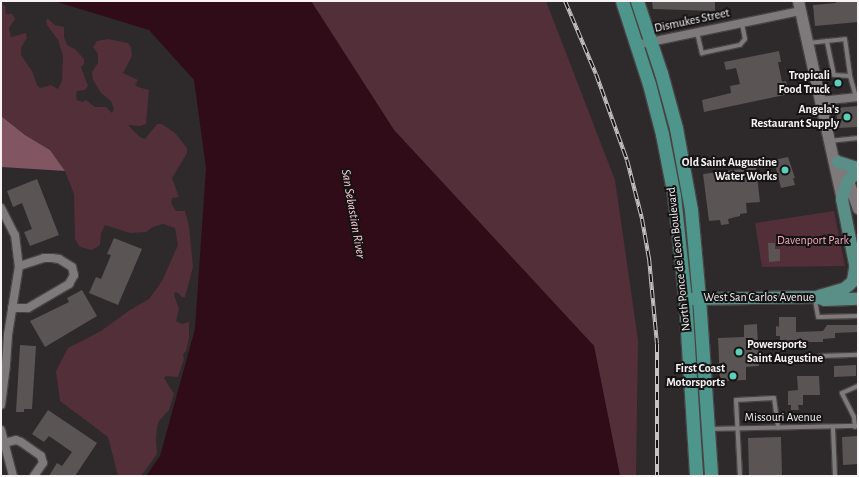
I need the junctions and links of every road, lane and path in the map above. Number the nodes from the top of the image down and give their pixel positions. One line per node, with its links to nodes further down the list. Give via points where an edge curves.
1 (622, 1): 9 (highway, North Ponce de Leon Boulevard)
2 (637, 1): 7 (highway, North Ponce de Leon Boulevard)
3 (799, 6): 4 (street, Dismukes Street); 8 (main road)
4 (742, 23): 5 (street, Dismukes Street); 5 (lane, via 745,39 740,45 702,53)
5 (697, 32): 7 (street, Dismukes Street)
6 (828, 41): 8 (lane); 10 (lane, via 834,75); 10 (lane, via 845,39)
7 (651, 42): 9 (street, Dismukes Street); 26 (highway, North Ponce de Leon Boulevard, via 682,156 691,210)
8 (808, 43): 12 (main road)
9 (636, 45): 27 (highway, North Ponce de Leon Boulevard, via 649,84 667,156 677,216)
10 (850, 76): 11 (lane)
11 (857, 97): 12 (street)
12 (820, 101): 14 (main road)
13 (858, 138): 14 (lane)
14 (829, 141): 15 (main road)
15 (835, 159): 16 (main road); 18 (main road); 19 (main road)
16 (858, 168)
17 (858, 173): 18 (main road)
18 (848, 181): 19 (main road, via 843,189); 21 (main road)
19 (842, 199): 23 (main road)
20 (1, 208): 22 (street, via 15,235)
21 (858, 208)
22 (19, 266): 29 (street); 29 (street, via 44,258 59,259 72,267 74,275 69,284 28,308)
23 (857, 266): 24 (main road); 25 (main road, via 852,281 844,289)
24 (858, 279)
25 (816, 297): 26 (main road, West San Carlos Avenue); 28 (main road, West San Carlos Avenue, via 825,300); 30 (lane, via 818,317)
26 (699, 298): 27 (main road, West San Carlos Avenue); 36 (highway, North Ponce de Leon Boulevard)
27 (685, 299): 44 (highway, North Ponce de Leon Boulevard)
28 (858, 299)
29 (12, 308): 34 (street)
30 (858, 316)
31 (858, 354): 32 (lane)
32 (820, 356)
33 (858, 386): 35 (lane, via 842,393)
34 (1, 405)
35 (857, 426): 39 (lane, Missouri Avenue)
36 (707, 428): 37 (lane, Missouri Avenue); 45 (highway, North Ponce de Leon Boulevard)
37 (737, 428): 38 (lane, Missouri Avenue); 38 (lane, via 736,400 774,398); 46 (lane)
38 (778, 428): 39 (lane, Missouri Avenue)
39 (833, 428): 47 (lane)
40 (1, 430): 41 (street)
41 (4, 443): 42 (street); 43 (street, via 16,440 41,456 43,463)
42 (13, 476)
43 (34, 476)
44 (696, 476)
45 (711, 476)
46 (740, 476)
47 (835, 476)

